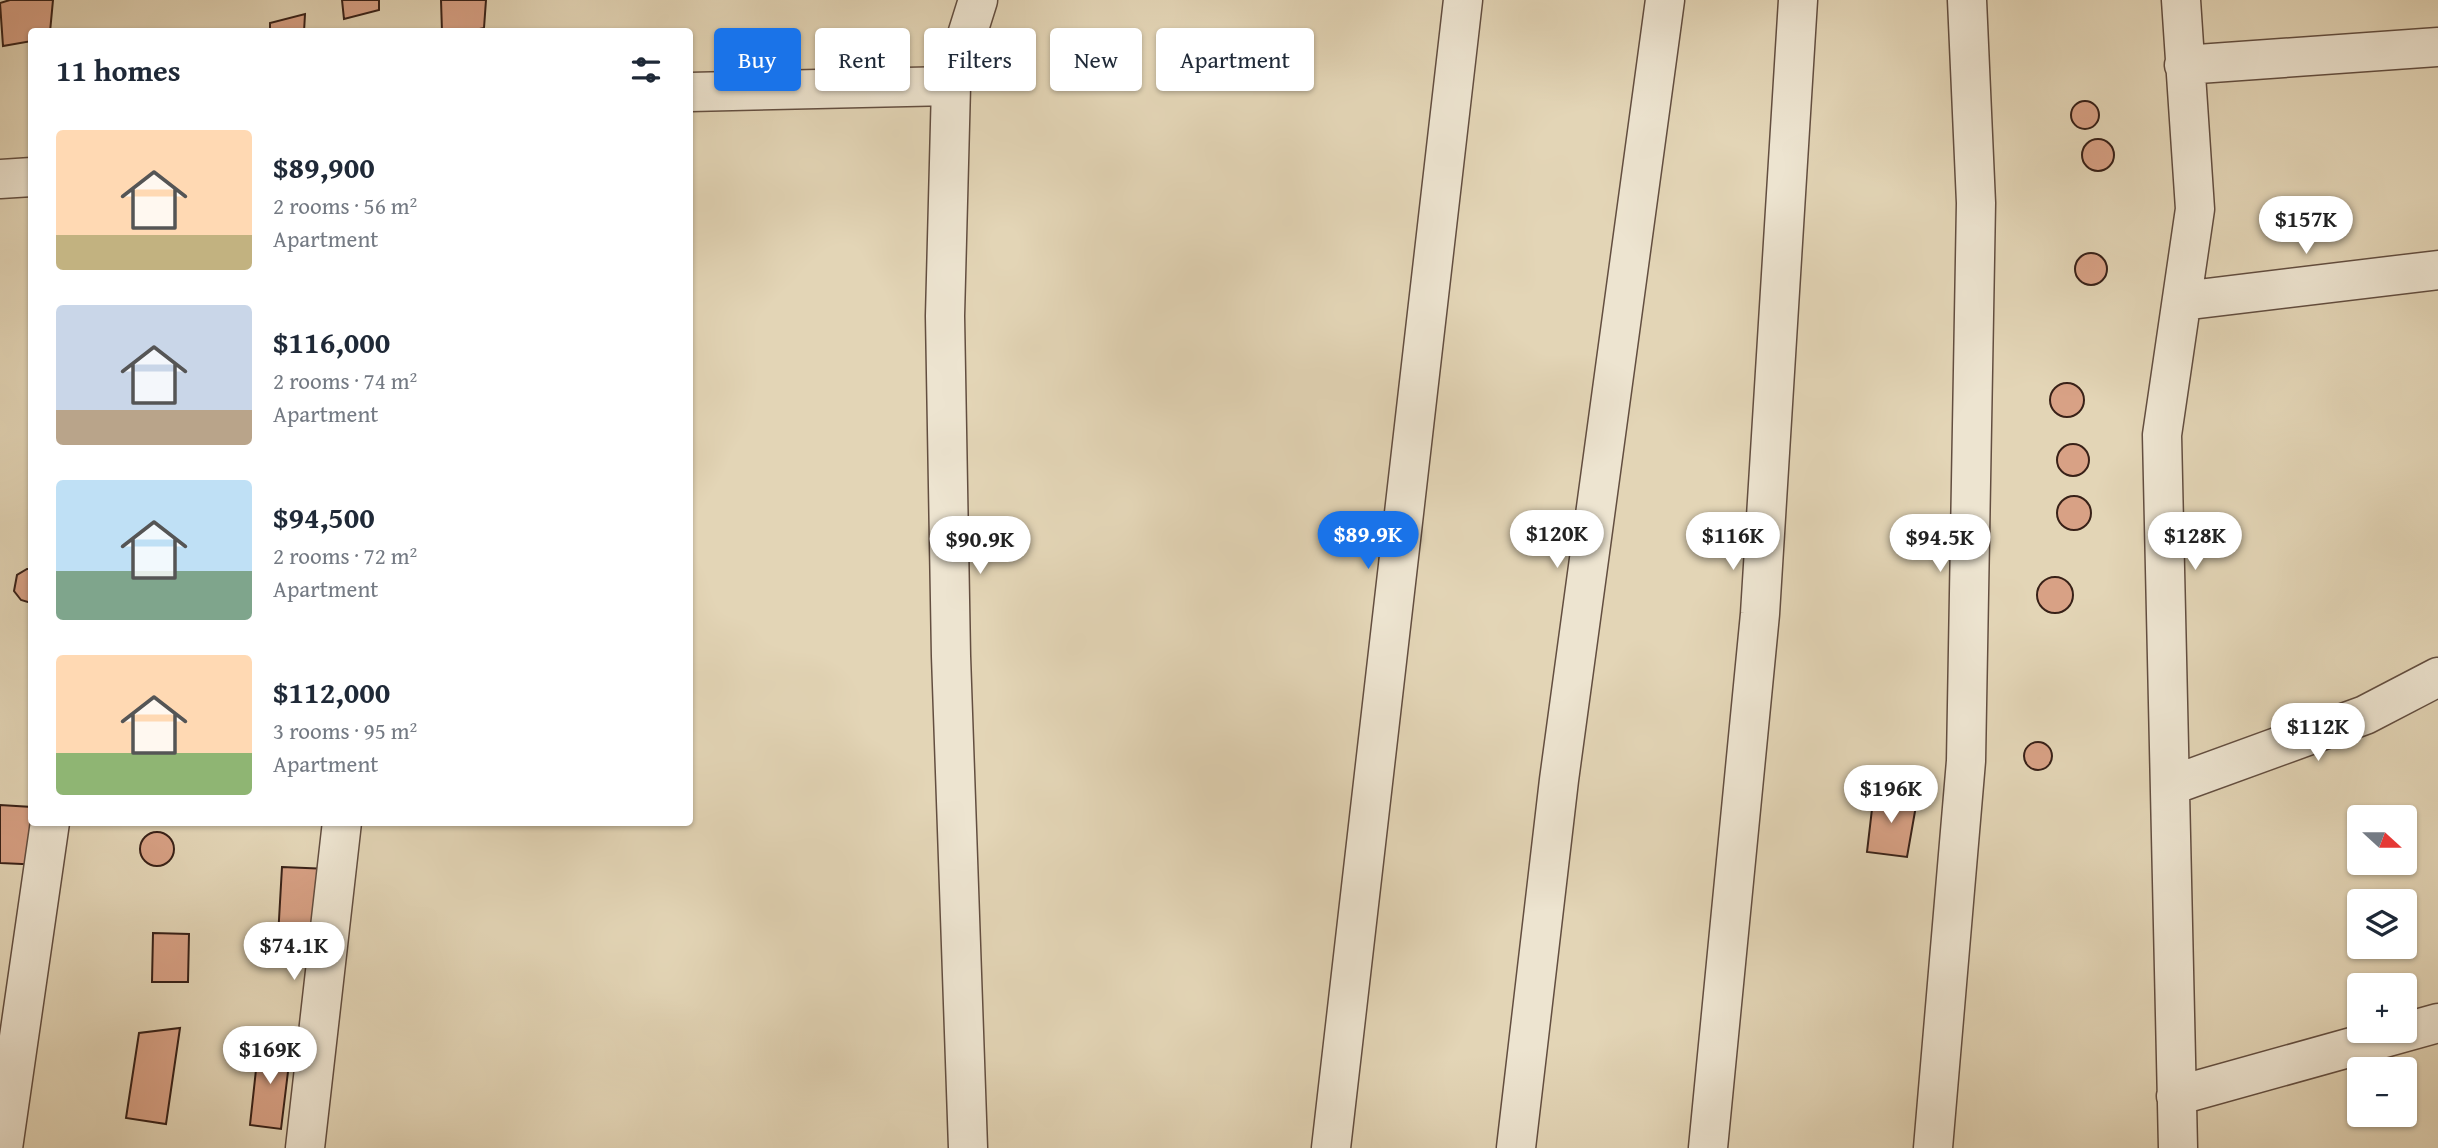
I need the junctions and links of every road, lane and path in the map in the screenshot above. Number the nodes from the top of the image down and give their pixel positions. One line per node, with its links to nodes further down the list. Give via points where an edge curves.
1 (978, 0): 7 (street)
2 (1463, 0): 26 (street)
3 (1665, 0): 27 (street, via 1561,766)
4 (1798, 0): 28 (street, via 1760,614)
5 (1967, 0): 29 (street, via 1976,203 1966,761)
6 (2181, 0): 9 (street)
7 (969, 28)
8 (2438, 47): 9 (street)
9 (2184, 65): 16 (street, via 2194,209)
10 (924, 87): 12 (street)
11 (951, 91): 25 (street, via 945,330)
12 (693, 92)
13 (28, 177): 14 (street)
14 (0, 179)
15 (2438, 270): 16 (street)
16 (2182, 301): 18 (street, via 2162,435)
17 (2438, 677): 18 (street, via 2365,715)
18 (2170, 786): 22 (street)
19 (49, 826): 23 (street)
20 (342, 826): 24 (street)
21 (2438, 1023): 22 (street)
22 (2176, 1096): 30 (street)
23 (4, 1148)
24 (305, 1148)
25 (968, 1148)
26 (1331, 1148)
27 (1516, 1148)
28 (1708, 1148)
29 (1933, 1148)
30 (2178, 1148)

